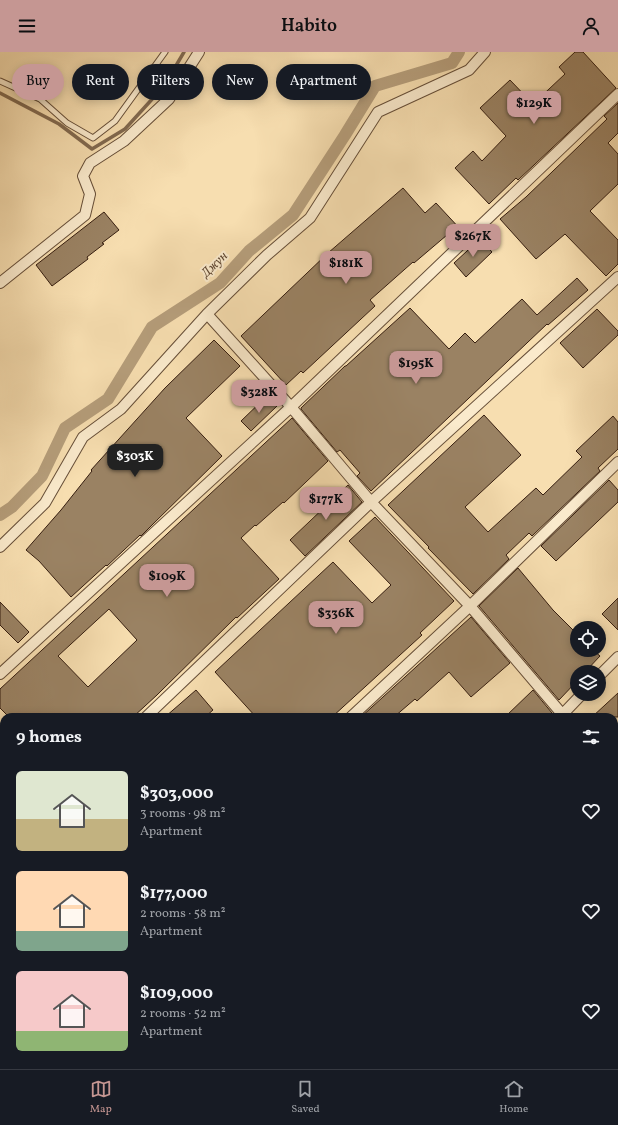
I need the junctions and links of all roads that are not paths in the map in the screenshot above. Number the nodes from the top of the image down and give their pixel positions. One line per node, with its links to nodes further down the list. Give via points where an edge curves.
1 (165, 52): 4 (lane, via 114,122 93,138 67,123 40,99)
2 (199, 52): 7 (street, via 169,99 124,141 90,164 83,176 90,194 85,215)
3 (485, 52): 8 (street, via 469,70 378,112 310,218 267,255)
4 (0, 81)
5 (618, 94): 9 (street)
6 (618, 277): 11 (street)
7 (0, 283)
8 (207, 314): 9 (street); 12 (street, via 120,409 83,437 45,503)
9 (291, 407): 11 (street); 16 (street)
10 (618, 462): 13 (street)
11 (371, 502): 13 (street); 18 (street)
12 (0, 547)
13 (470, 606): 19 (street); 20 (street)
14 (616, 663): 15 (street)
15 (606, 671)
16 (0, 674)
17 (575, 701): 21 (street)
18 (150, 713)
19 (355, 713)
20 (559, 713)
21 (564, 713)

